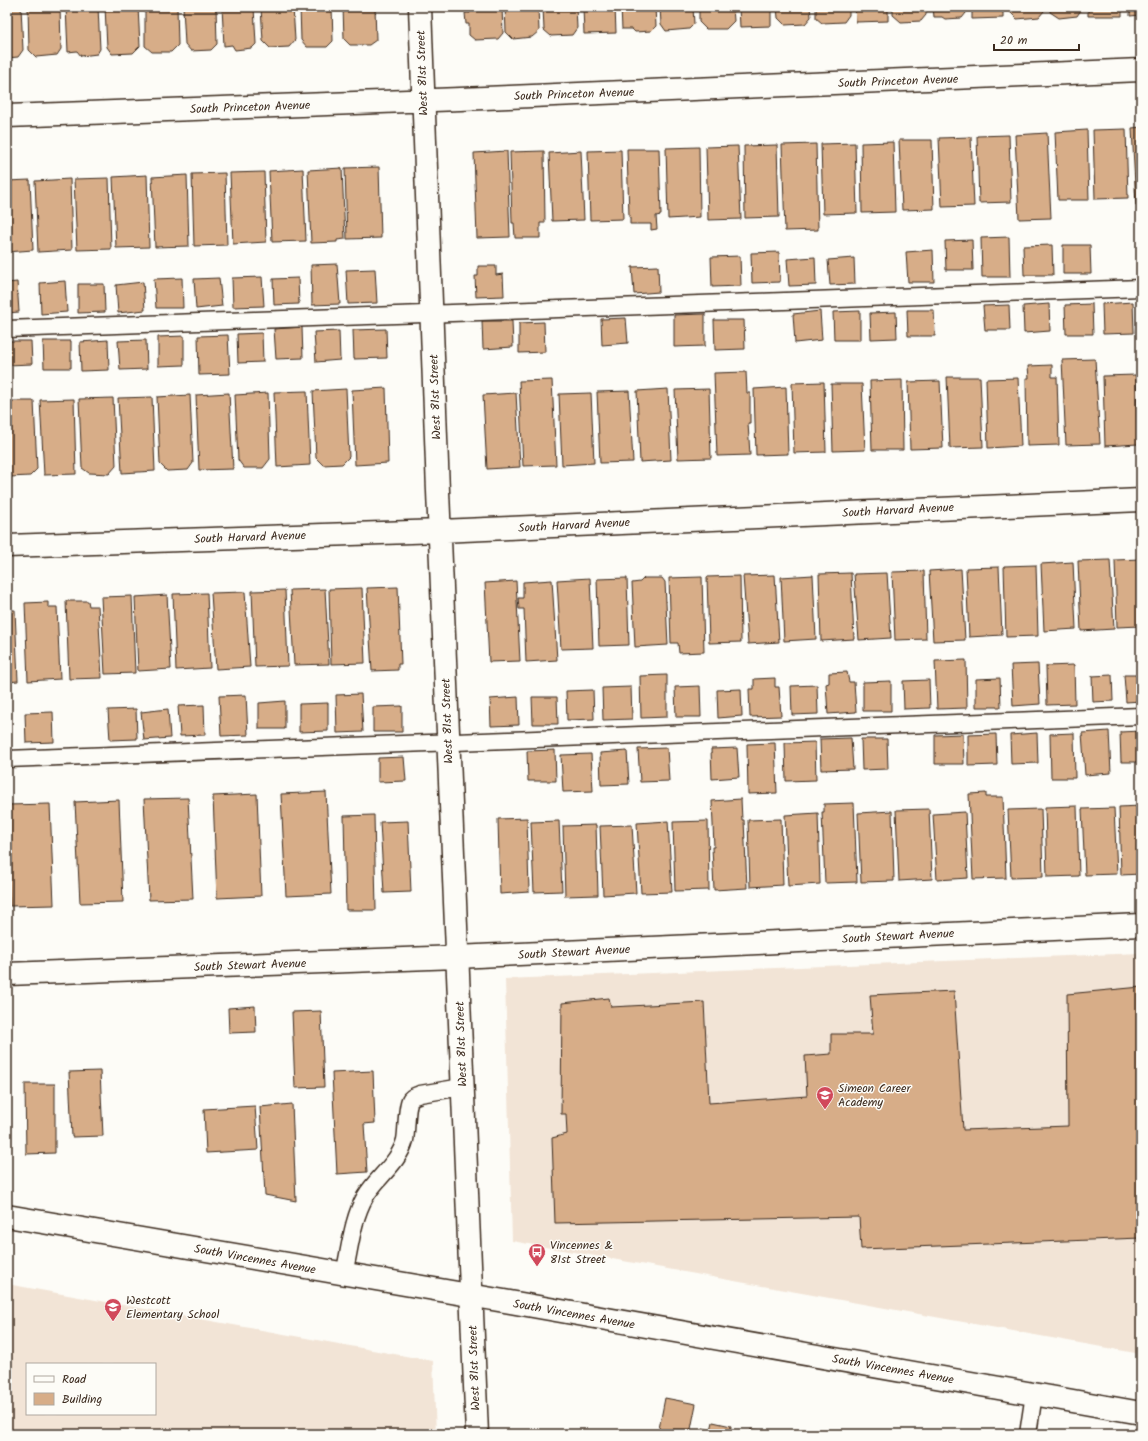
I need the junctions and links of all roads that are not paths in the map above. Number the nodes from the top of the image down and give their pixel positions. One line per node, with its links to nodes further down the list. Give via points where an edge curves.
1 (420, 7): 3 (street, West 81st Street)
2 (1141, 70): 3 (street, South Princeton Avenue)
3 (423, 100): 4 (street, South Princeton Avenue); 6 (street, West 81st Street)
4 (7, 116)
5 (1141, 288): 6 (lane)
6 (431, 313): 7 (lane); 9 (street, West 81st Street)
7 (7, 329)
8 (1141, 500): 9 (street, South Harvard Avenue)
9 (440, 531): 10 (street, South Harvard Avenue); 12 (street, West 81st Street)
10 (7, 546)
11 (1141, 716): 12 (lane)
12 (448, 742): 13 (lane); 15 (street, West 81st Street)
13 (7, 759)
14 (1141, 925): 15 (street, South Stewart Avenue)
15 (457, 958): 16 (street, South Stewart Avenue); 17 (street, West 81st Street)
16 (7, 974)
17 (462, 1087): 19 (lane, via 420,1094 410,1099 402,1150 365,1197 357,1214); 20 (street, West 81st Street)
18 (7, 1216): 19 (street, South Vincennes Avenue)
19 (344, 1274): 20 (street, South Vincennes Avenue)
20 (471, 1296): 21 (street, South Vincennes Avenue); 23 (street, West 81st Street)
21 (1034, 1394): 22 (street, South Vincennes Avenue); 24 (lane)
22 (1141, 1413)
23 (477, 1434)
24 (1028, 1434)

